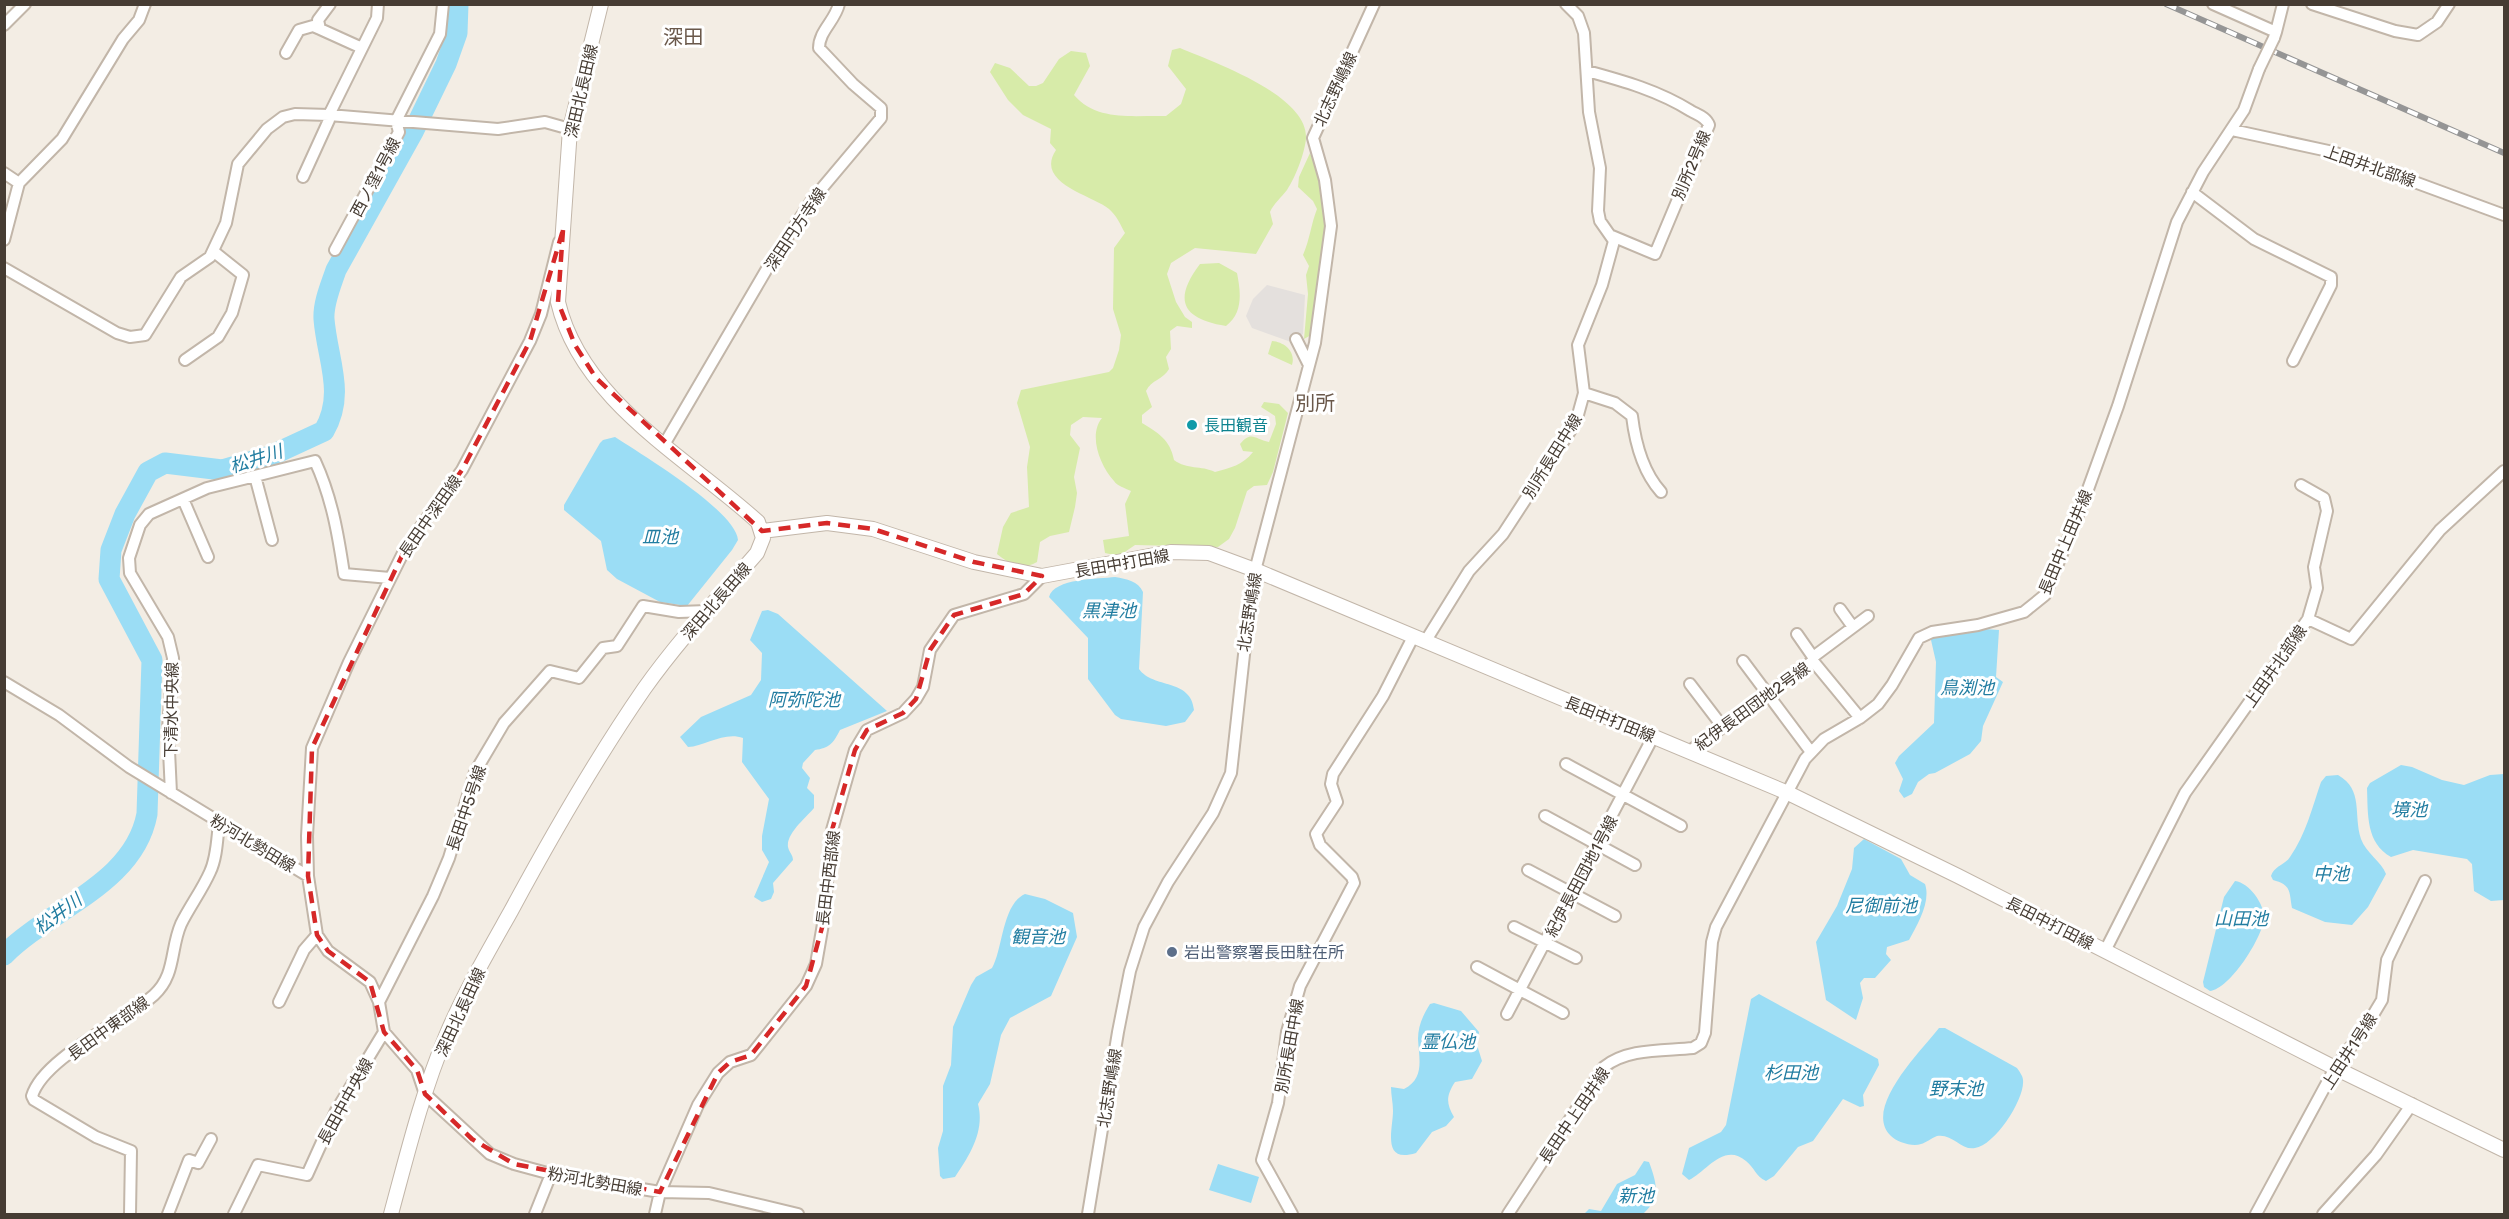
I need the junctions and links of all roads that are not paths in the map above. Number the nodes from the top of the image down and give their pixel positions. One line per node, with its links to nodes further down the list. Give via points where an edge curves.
1 (25, 4): 14 (street)
2 (145, 4): 26 (street, via 62,139)
3 (330, 4): 15 (street, via 318,20)
4 (378, 4): 17 (street, via 377,18)
5 (443, 4): 21 (street, 西ノ窪1号線, via 440,34)
6 (601, 4): 22 (street, 深田北長田線)
7 (839, 4): 40 (street, 深田円方寺線, via 819,39 819,48 881,108 881,118 812,200)
8 (1374, 4): 38 (street, 北志野嶋線, via 1313,138 1325,180 1331,226)
9 (1566, 4): 19 (street, via 1578,16 1584,33)
10 (2213, 4): 16 (street)
11 (2283, 4): 16 (street, 長田中上田井線)
12 (2312, 4): 13 (street, via 2418,35 2437,22)
13 (2449, 4)
14 (4, 25)
15 (320, 29): 17 (street); 18 (street, via 313,26 299,30)
16 (2275, 35): 23 (street, 長田中上田井線, bridge)
17 (362, 48): 20 (street)
18 (286, 53)
19 (1587, 71): 30 (street, via 1589,112 1600,168 1598,211 1600,221); 30 (street, 別所2号線, via 1665,96 1704,118 1709,125 1655,254)
20 (329, 115): 21 (street); 25 (street); 33 (street, via 283,117 249,148 238,164 226,223)
21 (396, 121): 22 (street, via 498,129 544,122); 32 (street, 西ノ窪1号線, via 399,132)
22 (570, 129): 29 (street, 深田北長田線)
23 (2232, 130): 27 (street, 長田中上田井線); 28 (street, 上田井北部線, via 2333,152)
24 (4, 174): 26 (street)
25 (303, 177)
26 (20, 183): 31 (street)
27 (2192, 192): 37 (street, via 2253,239 2331,277 2331,285); 64 (street, 長田中上田井線, via 2177,222 2083,503 2045,596 2024,612 1919,638 1878,704)
28 (2505, 215)
29 (563, 230): 40 (street, 深田北長田線, via 558,302 575,345 596,378 633,417); 51 (street, 長田中深田線, via 541,314 530,340 462,470 406,547)
30 (1612, 236): 39 (street, 別所長田中線, via 1614,248 1578,345)
31 (4, 240)
32 (335, 250)
33 (213, 251): 34 (street, via 181,277 145,335 137,337 117,333); 36 (street, via 243,275 232,313 218,337)
34 (4, 268)
35 (1296, 339): 38 (street)
36 (185, 360)
37 (2293, 361)
38 (1309, 365): 49 (street, 北志野嶋線)
39 (1584, 393): 44 (street, via 1615,403 1632,416 1635,441); 58 (street, 別所長田中線, via 1576,422 1552,461 1503,534 1469,571)
40 (665, 443): 46 (street, 深田北長田線, via 749,514)
41 (2505, 471): 55 (street, 上田井北部線, via 2440,530 2351,639)
42 (255, 476): 45 (street, 下清水中央線, via 207,488); 47 (street); 51 (street, 下清水中央線, via 315,461 337,524 344,574)
43 (2301, 486): 55 (street, via 2324,498 2327,511 2314,567 2317,588)
44 (1660, 492)
45 (183, 499): 48 (street); 70 (street, 下清水中央線, via 149,514 140,525 129,558 130,573 168,637 172,658)
46 (762, 531): 50 (street, 長田中打田線, via 827,523 873,529 974,562); 53 (street, 深田北長田線, via 757,553)
47 (272, 540)
48 (208, 557)
49 (1255, 570): 50 (street, 長田中打田線, via 1209,553 1171,552); 58 (street, 長田中打田線); 109 (street, 北志野嶋線, via 1231,773 1213,813 1144,927 1130,971 1118,1032)
50 (1042, 576): 101 (street, 長田中西部線, via 1024,594 954,615 930,650 923,687 916,699 903,712 867,730 855,750 832,830 816,964 806,986 751,1055 730,1062 718,1073 698,1105)
51 (390, 578): 79 (street, 長田中深田線, via 312,748)
52 (1840, 609): 56 (street)
53 (707, 611): 91 (street, 長田中5号線, via 679,612 643,606 617,646 603,648 579,678 550,671 520,703 475,772 433,896); 96 (street, 深田北長田線, via 644,689 579,790 464,998)
54 (1868, 616): 56 (street)
55 (2308, 619): 86 (street, 上田井北部線, via 2185,793)
56 (1853, 627): 59 (street)
57 (1797, 634): 59 (street)
58 (1419, 640): 66 (street, 長田中打田線); 110 (street, 別所長田中線, via 1333,774 1331,784 1337,802 1316,834 1320,845 1354,883 1300,986 1287,1032 1278,1102 1262,1160)
59 (1813, 659): 63 (street, 紀伊長田団地2号線); 64 (street, 紀伊長田団地2号線)
60 (1743, 661): 63 (street)
61 (4, 682): 70 (street, 粉河北勢田線, via 59,715)
62 (1690, 684): 65 (street)
63 (1768, 694): 65 (street, 紀伊長田団地2号線); 68 (street)
64 (1860, 718): 68 (street, 長田中上田井線, via 1824,739)
65 (1722, 726): 67 (street, 紀伊長田団地2号線)
66 (1653, 737): 67 (street, 長田中打田線); 72 (street, 紀伊長田団地1号線)
67 (1690, 750): 71 (street, 長田中打田線)
68 (1811, 752): 71 (street, 長田中上田井線)
69 (1566, 764): 72 (street)
70 (167, 791): 74 (street, 粉河北勢田線)
71 (1788, 793): 86 (street, 長田中打田線); 111 (street, 長田中上田井線, via 1716,927 1701,1043 1693,1048 1628,1054 1604,1067)
72 (1624, 795): 75 (street); 76 (street, 紀伊長田団地1号線)
73 (1545, 816): 76 (street)
74 (219, 823): 79 (street, 粉河北勢田線); 102 (street, 長田中東部線, via 214,862 180,926 165,983 141,1005 66,1057 47,1074 32,1096 96,1137 131,1151)
75 (1681, 826)
76 (1598, 844): 77 (street); 81 (street, 紀伊長田団地1号線)
77 (1635, 865)
78 (1528, 870): 81 (street)
79 (308, 876): 84 (street, 粉河北勢田線)
80 (2425, 881): 95 (street, 上田井1号線, via 2387,960 2382,1000)
81 (1572, 893): 82 (street); 85 (street, 紀伊長田団地1号線)
82 (1615, 916)
83 (1514, 927): 85 (street)
84 (317, 935): 90 (street, via 303,950); 91 (street, via 328,951 370,982)
85 (1545, 943): 87 (street); 89 (street, 紀伊長田団地1号線)
86 (2105, 951): 95 (street, 長田中打田線)
87 (1576, 958)
88 (1477, 967): 89 (street)
89 (1520, 990): 92 (street); 93 (street, 紀伊長田団地1号線)
90 (279, 1002)
91 (379, 1002): 94 (street)
92 (1563, 1013)
93 (1507, 1014)
94 (384, 1032): 96 (street, 粉河北勢田線, via 417,1070); 104 (street, 長田中中央線, via 336,1111 307,1175 258,1165)
95 (2335, 1068): 97 (street, 長田中打田線); 112 (street, 上田井1号線)
96 (425, 1094): 100 (street, 粉河北勢田線, via 490,1154); 105 (street, 深田北長田線)
97 (2412, 1104): 99 (street, 長田中打田線); 113 (street, via 2376,1155)
98 (211, 1139): 103 (street, via 198,1163 189,1160)
99 (2505, 1150)
100 (551, 1174): 101 (street, 粉河北勢田線); 106 (street)
101 (660, 1192): 107 (street, 長田中西部線); 108 (street, 粉河北勢田線, via 709,1193)
102 (130, 1215)
103 (168, 1215)
104 (234, 1215)
105 (392, 1215)
106 (535, 1215)
107 (655, 1215)
108 (798, 1215)
109 (1088, 1215)
110 (1292, 1215)
111 (1508, 1215)
112 (2256, 1215)
113 (2324, 1215)

